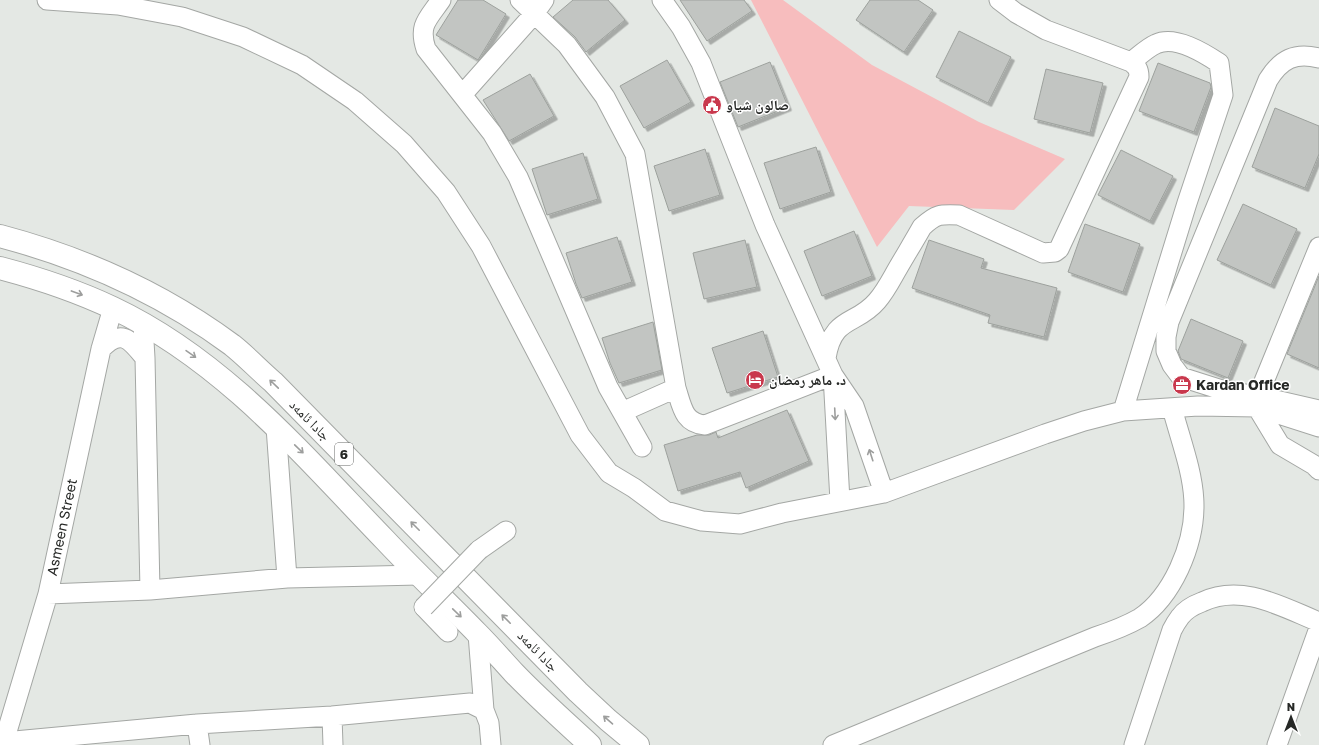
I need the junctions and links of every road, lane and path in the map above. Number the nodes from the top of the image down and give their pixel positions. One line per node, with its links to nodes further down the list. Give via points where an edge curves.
1 (47, 0): 31 (street, via 118,5 182,17 230,32 302,65 355,101 404,144 446,192 481,246 580,435 608,473 665,511 702,521 740,524)
2 (441, 0): 9 (street, via 425,23 423,39 426,49)
3 (520, 0): 6 (street)
4 (662, 0): 19 (street, via 701,63 765,225)
5 (999, 0): 8 (street, via 1046,30)
6 (539, 7): 9 (street); 20 (street, via 605,97 635,154)
7 (1319, 58): 21 (street, via 1308,55 1296,56 1274,69 1169,322 1166,336 1166,351 1172,365 1182,377)
8 (1131, 62): 19 (street, via 1137,66 1138,76 1059,249 1043,253 959,216 944,214 932,218 922,227 877,301 866,311 846,322 831,339 828,348); 24 (street, via 1157,43 1173,42 1200,50 1219,63 1223,95)
9 (462, 95): 25 (street, via 492,133 518,177 608,387)
10 (5, 238): 12 (main road, جادا ئامەد / 6); 13 (main road)
11 (1319, 247): 21 (street)
12 (61, 254): 14 (main road); 50 (main road, جادا ئامەد / 6, one-way to 12, via 578,692 278,388 233,346 193,318 142,289)
13 (0, 268): 14 (main road, جادا ئامەد / 6)
14 (50, 283): 15 (main road, جادا ئامەد / 6, one-way to 15)
15 (113, 308): 16 (main road, جادا ئامەد / 6); 17 (street, Asmeen Street)
16 (143, 324): 18 (street); 26 (main road, جادا ئامەد / 6, one-way to 26, via 212,370)
17 (102, 349): 18 (street, via 112,339 123,338 134,343); 36 (street, Asmeen Street)
18 (145, 358): 35 (street)
19 (830, 366): 20 (street, via 705,425 690,421 686,416); 30 (street, one-way to 19, via 854,406); 31 (street, one-way to 31)
20 (676, 388): 25 (street)
21 (1258, 402): 22 (street); 23 (street); 27 (street); 29 (street, via 1280,445)
22 (1172, 408): 24 (street); 51 (street, via 1193,482 1194,522 1176,575 1151,609 1117,629)
23 (1319, 410)
24 (1122, 411): 30 (street, via 1045,434)
25 (622, 412): 28 (street)
26 (276, 427): 33 (main road, جادا ئامەد / 6, one-way to 33); 34 (street)
27 (1319, 427)
28 (642, 447)
29 (1319, 470)
30 (884, 492): 31 (street)
31 (840, 501)
32 (506, 531): 39 (street, bridge, via 479,550 424,607)
33 (419, 575): 34 (street); 40 (main road, جادا ئامەد / 6, one-way to 40)
34 (287, 578): 35 (street)
35 (150, 590): 36 (street)
36 (48, 594): 45 (street, Asmeen Street)
37 (1319, 622): 52 (street, via 1262,599 1245,595 1227,594 1194,605 1180,616 1172,630)
38 (1319, 628): 53 (street)
39 (448, 632)
40 (478, 634): 41 (street); 49 (main road, جادا ئامەد / 6, via 514,673)
41 (484, 710): 42 (street, via 470,703); 48 (street, via 489,723)
42 (332, 716): 43 (street); 47 (street)
43 (197, 724): 44 (street); 46 (street)
44 (69, 740): 45 (street)
45 (3, 744)
46 (200, 745)
47 (333, 745)
48 (491, 745)
49 (590, 745)
50 (638, 745)
51 (833, 745)
52 (1134, 745)
53 (1277, 745)

